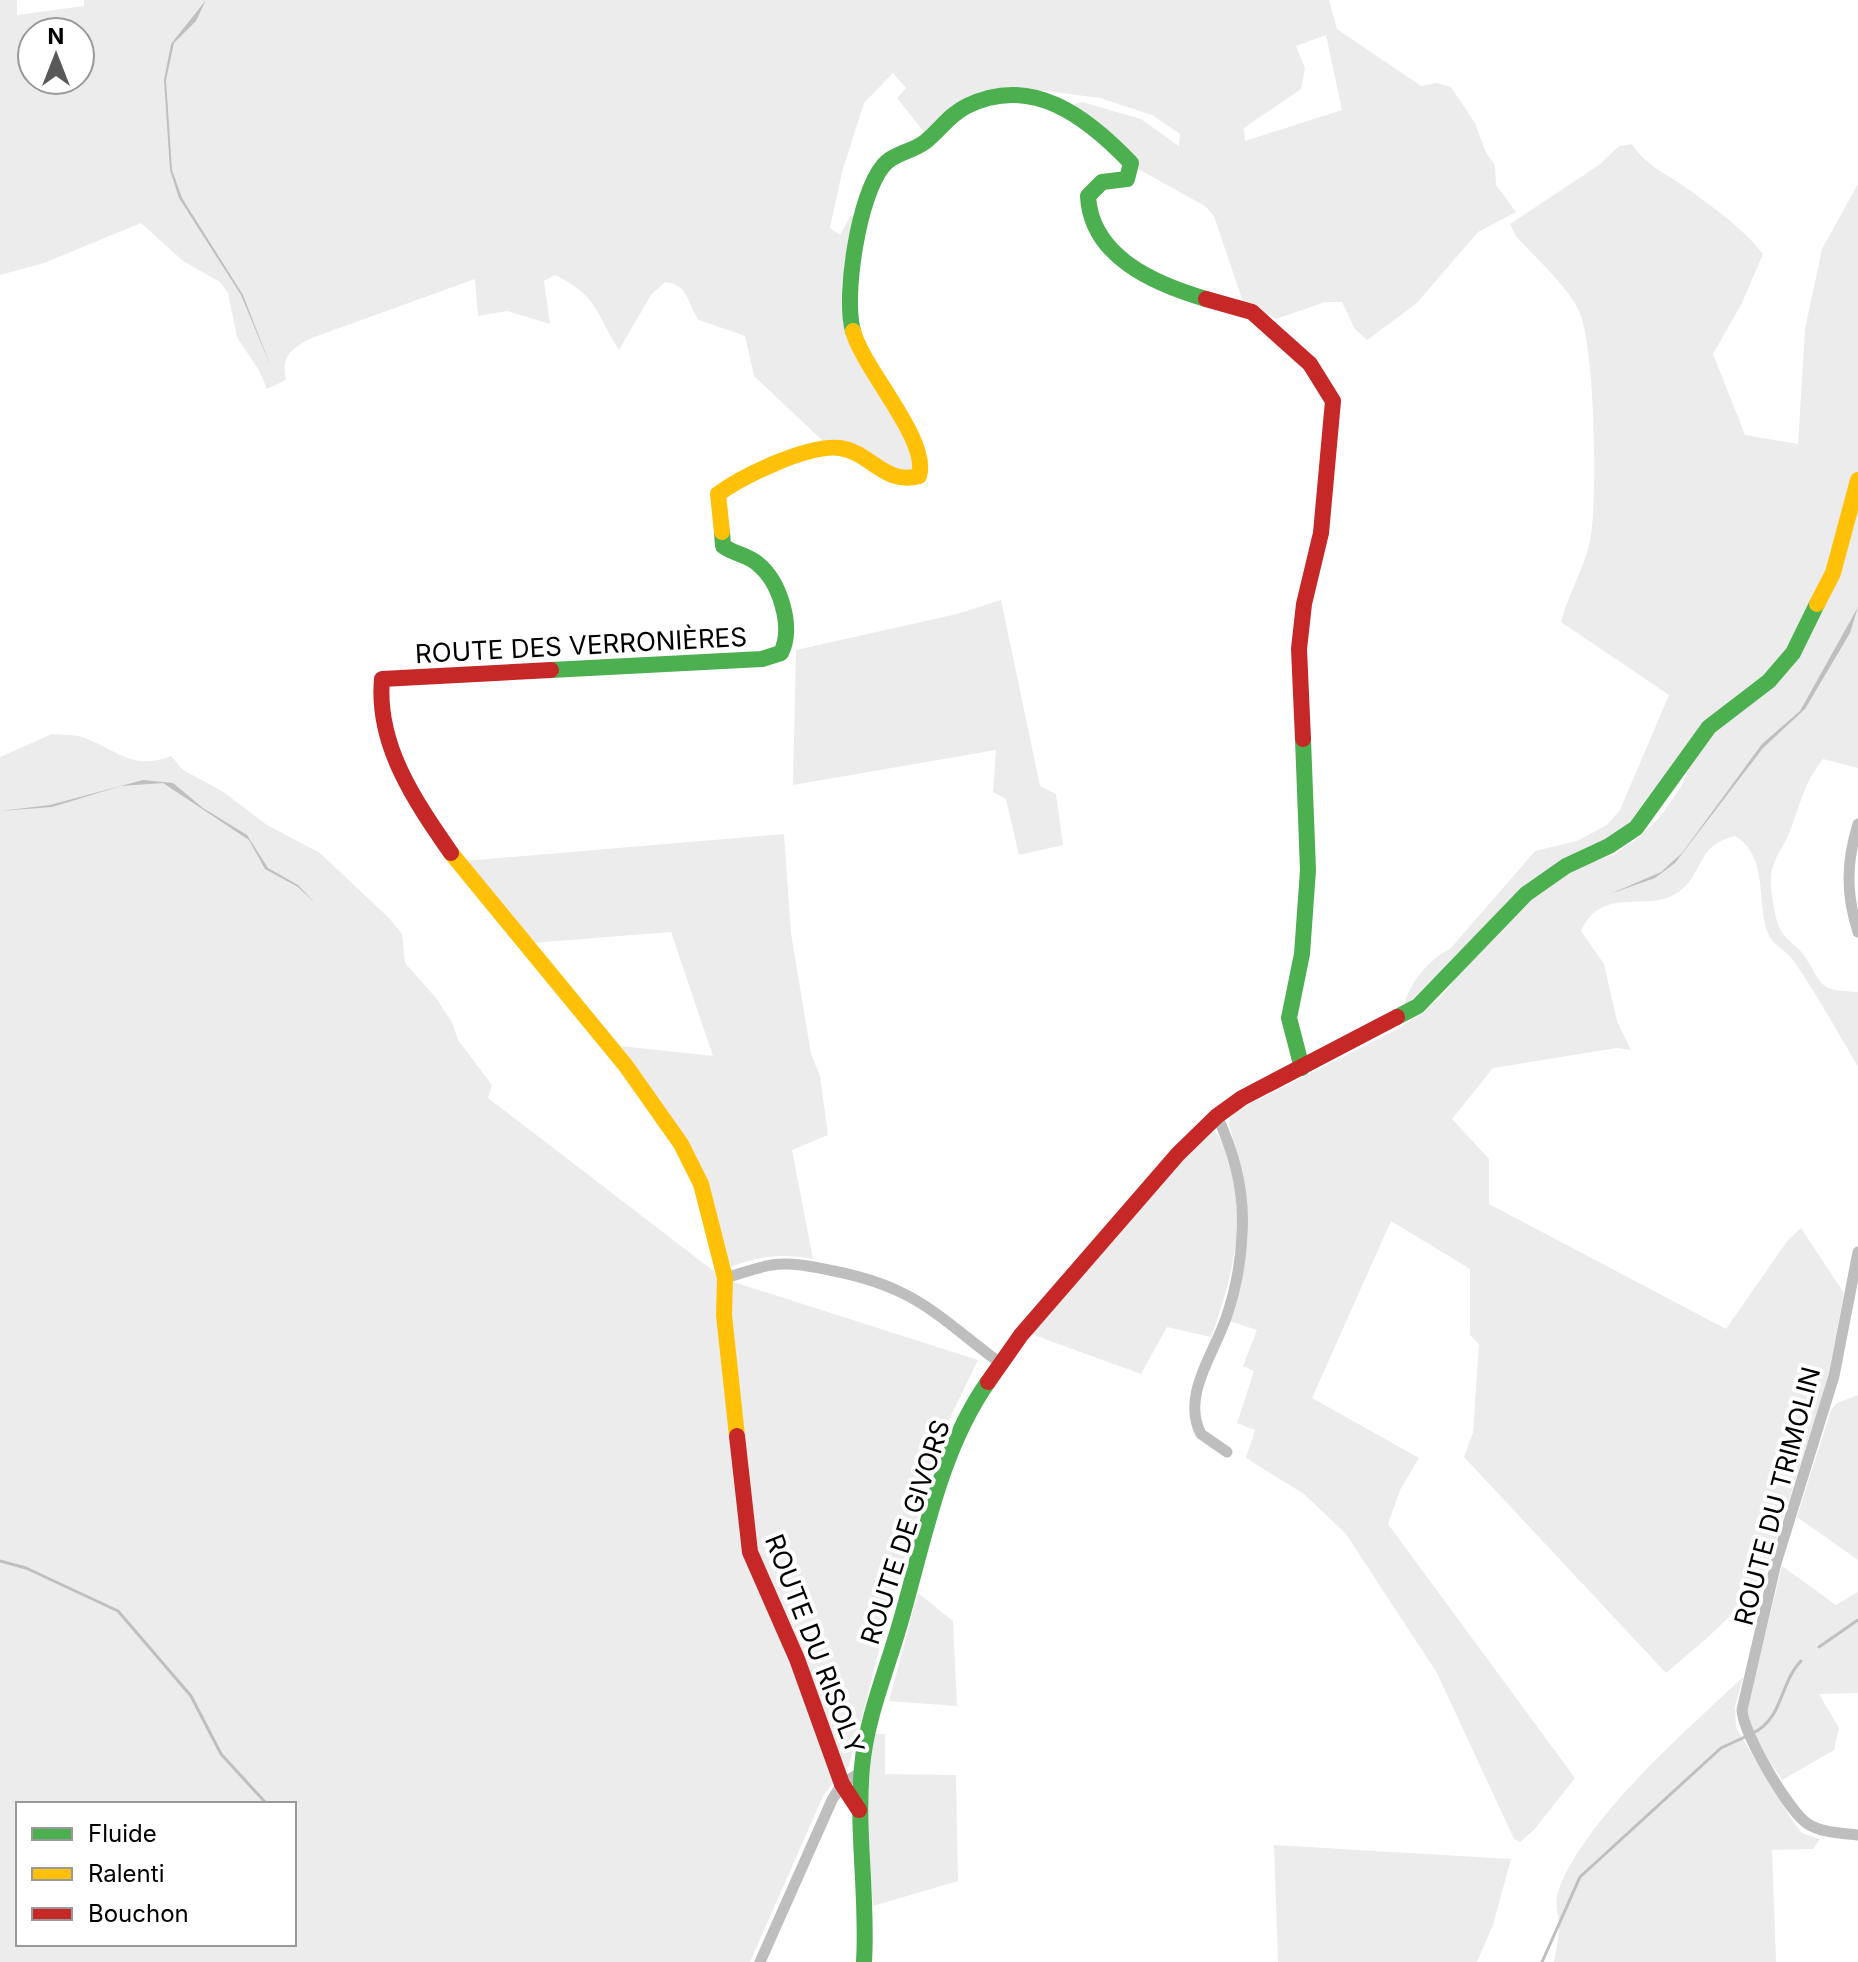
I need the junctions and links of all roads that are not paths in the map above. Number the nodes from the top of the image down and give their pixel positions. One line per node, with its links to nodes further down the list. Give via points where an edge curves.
1 (1858, 480): 4 (street, ROUTE DE GIVORS, via 1833,573 1784,666 1709,727 1636,828 1544,880 1508,909 1428,998)
2 (1858, 824): 3 (street, via 1847,887)
3 (1858, 932)
4 (1302, 1068): 5 (street, ROUTE DE GIVORS); 7 (street, ROUTE DES VERRONIÈRES, via 1289,1018 1302,954 1308,870 1299,649 1321,533 1333,401 1310,364 1252,312 1162,286 1103,243 1089,215 1088,196 1102,182 1127,179 1131,163 1098,129 1066,106 1040,97 982,101 882,166 864,201 852,329 917,447 919,476 902,479 832,447 772,467 718,494 723,546 753,560 774,584 787,640 781,653 762,659 619,669 382,679 379,689 394,755 453,855 626,1066 681,1144 705,1194)
5 (1217, 1116): 8 (street, ROUTE DE GIVORS, via 1168,1165); 9 (street, via 1240,1181 1242,1235 1227,1316 1196,1390 1196,1420 1205,1439)
6 (1858, 1252): 13 (street, ROUTE DU TRIMOLIN, via 1834,1376 1776,1563 1742,1710 1753,1745 1797,1815 1823,1830)
7 (725, 1278): 8 (street, via 772,1265 805,1265 865,1277 901,1289 933,1308); 11 (street, ROUTE DU RISOLY, via 724,1315 750,1552 797,1659)
8 (1000, 1363): 10 (street, ROUTE DE GIVORS, via 954,1448 884,1673)
9 (1227, 1452)
10 (860, 1773): 11 (street); 12 (street, ROUTE DE GIVORS)
11 (842, 1784): 12 (street); 14 (street, ROUTE DU RISOLY)
12 (859, 1810): 15 (street, ROUTE DE GIVORS, via 867,1899)
13 (1858, 1835)
14 (760, 1962)
15 (864, 1962)

